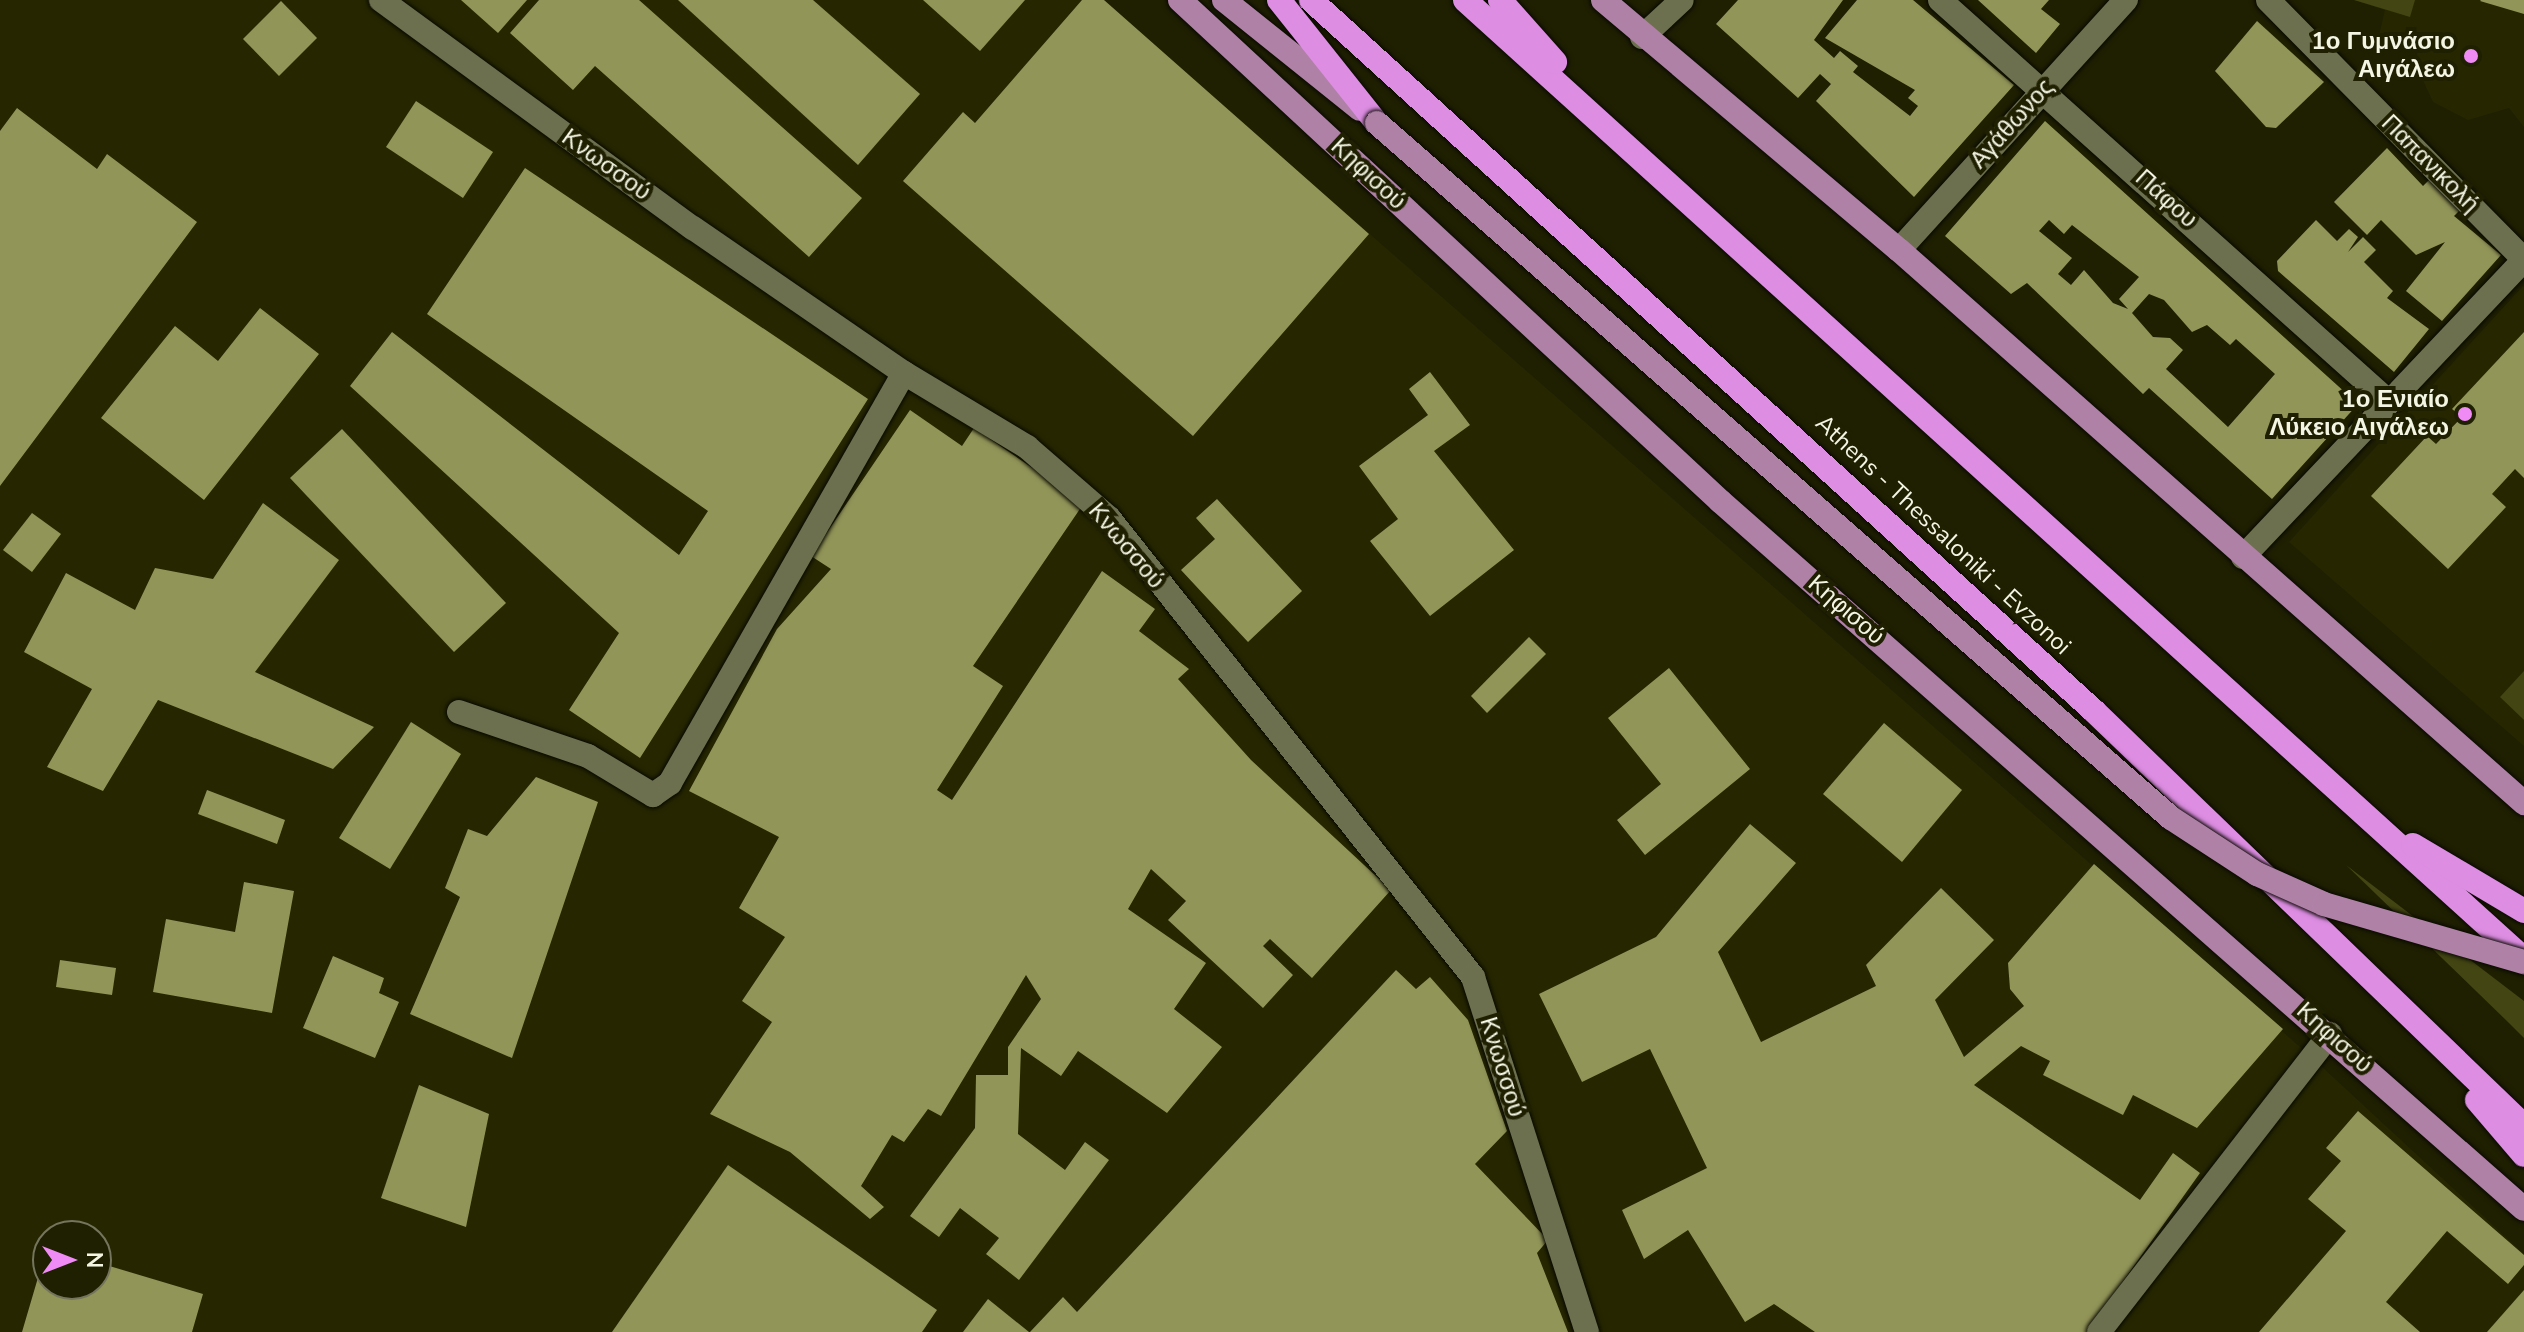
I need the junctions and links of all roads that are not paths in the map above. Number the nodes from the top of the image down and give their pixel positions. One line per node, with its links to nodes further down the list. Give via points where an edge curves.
1 (381, 0): 19 (street, Κνωσσού)
2 (1180, 0): 28 (main road, Κηφισού, via 1720,501)
3 (1224, 0): 15 (main road)
4 (1279, 0): 15 (highway)
5 (1311, 0): 27 (highway, Athens - Thessaloniki - Evzonoi, via 2094,711)
6 (1465, 0): 16 (highway)
7 (1500, 0): 16 (highway)
8 (1603, 0): 13 (main road)
9 (1682, 0): 13 (street)
10 (1940, 0): 14 (street, Πάφου)
11 (2126, 0): 14 (street, Αγάθωνος)
12 (2268, 0): 18 (street, Παπανικολή)
13 (1642, 37): 17 (main road)
14 (2043, 88): 17 (street, Αγάθωνος); 20 (street, Πάφου)
15 (1377, 123): 26 (main road, bridge, via 2171,818 2257,874 2324,904)
16 (1622, 139): 24 (highway)
17 (1899, 250): 21 (main road)
18 (2524, 260): 20 (street)
19 (904, 373): 22 (street, via 670,783 653,795 588,756); 32 (street, Κνωσσού, via 1027,447 1109,518 1473,977)
20 (2389, 402): 21 (street)
21 (2243, 557): 23 (main road)
22 (459, 712)
23 (2524, 803)
24 (2376, 824): 25 (highway); 26 (highway)
25 (2524, 911)
26 (2524, 960)
27 (2383, 988): 29 (highway, Athens - Thessaloniki - Evzonoi); 30 (highway)
28 (2330, 1034): 31 (main road, Κηφισού); 33 (street)
29 (2524, 1126)
30 (2524, 1155)
31 (2524, 1209)
32 (1587, 1332)
33 (2099, 1332)

